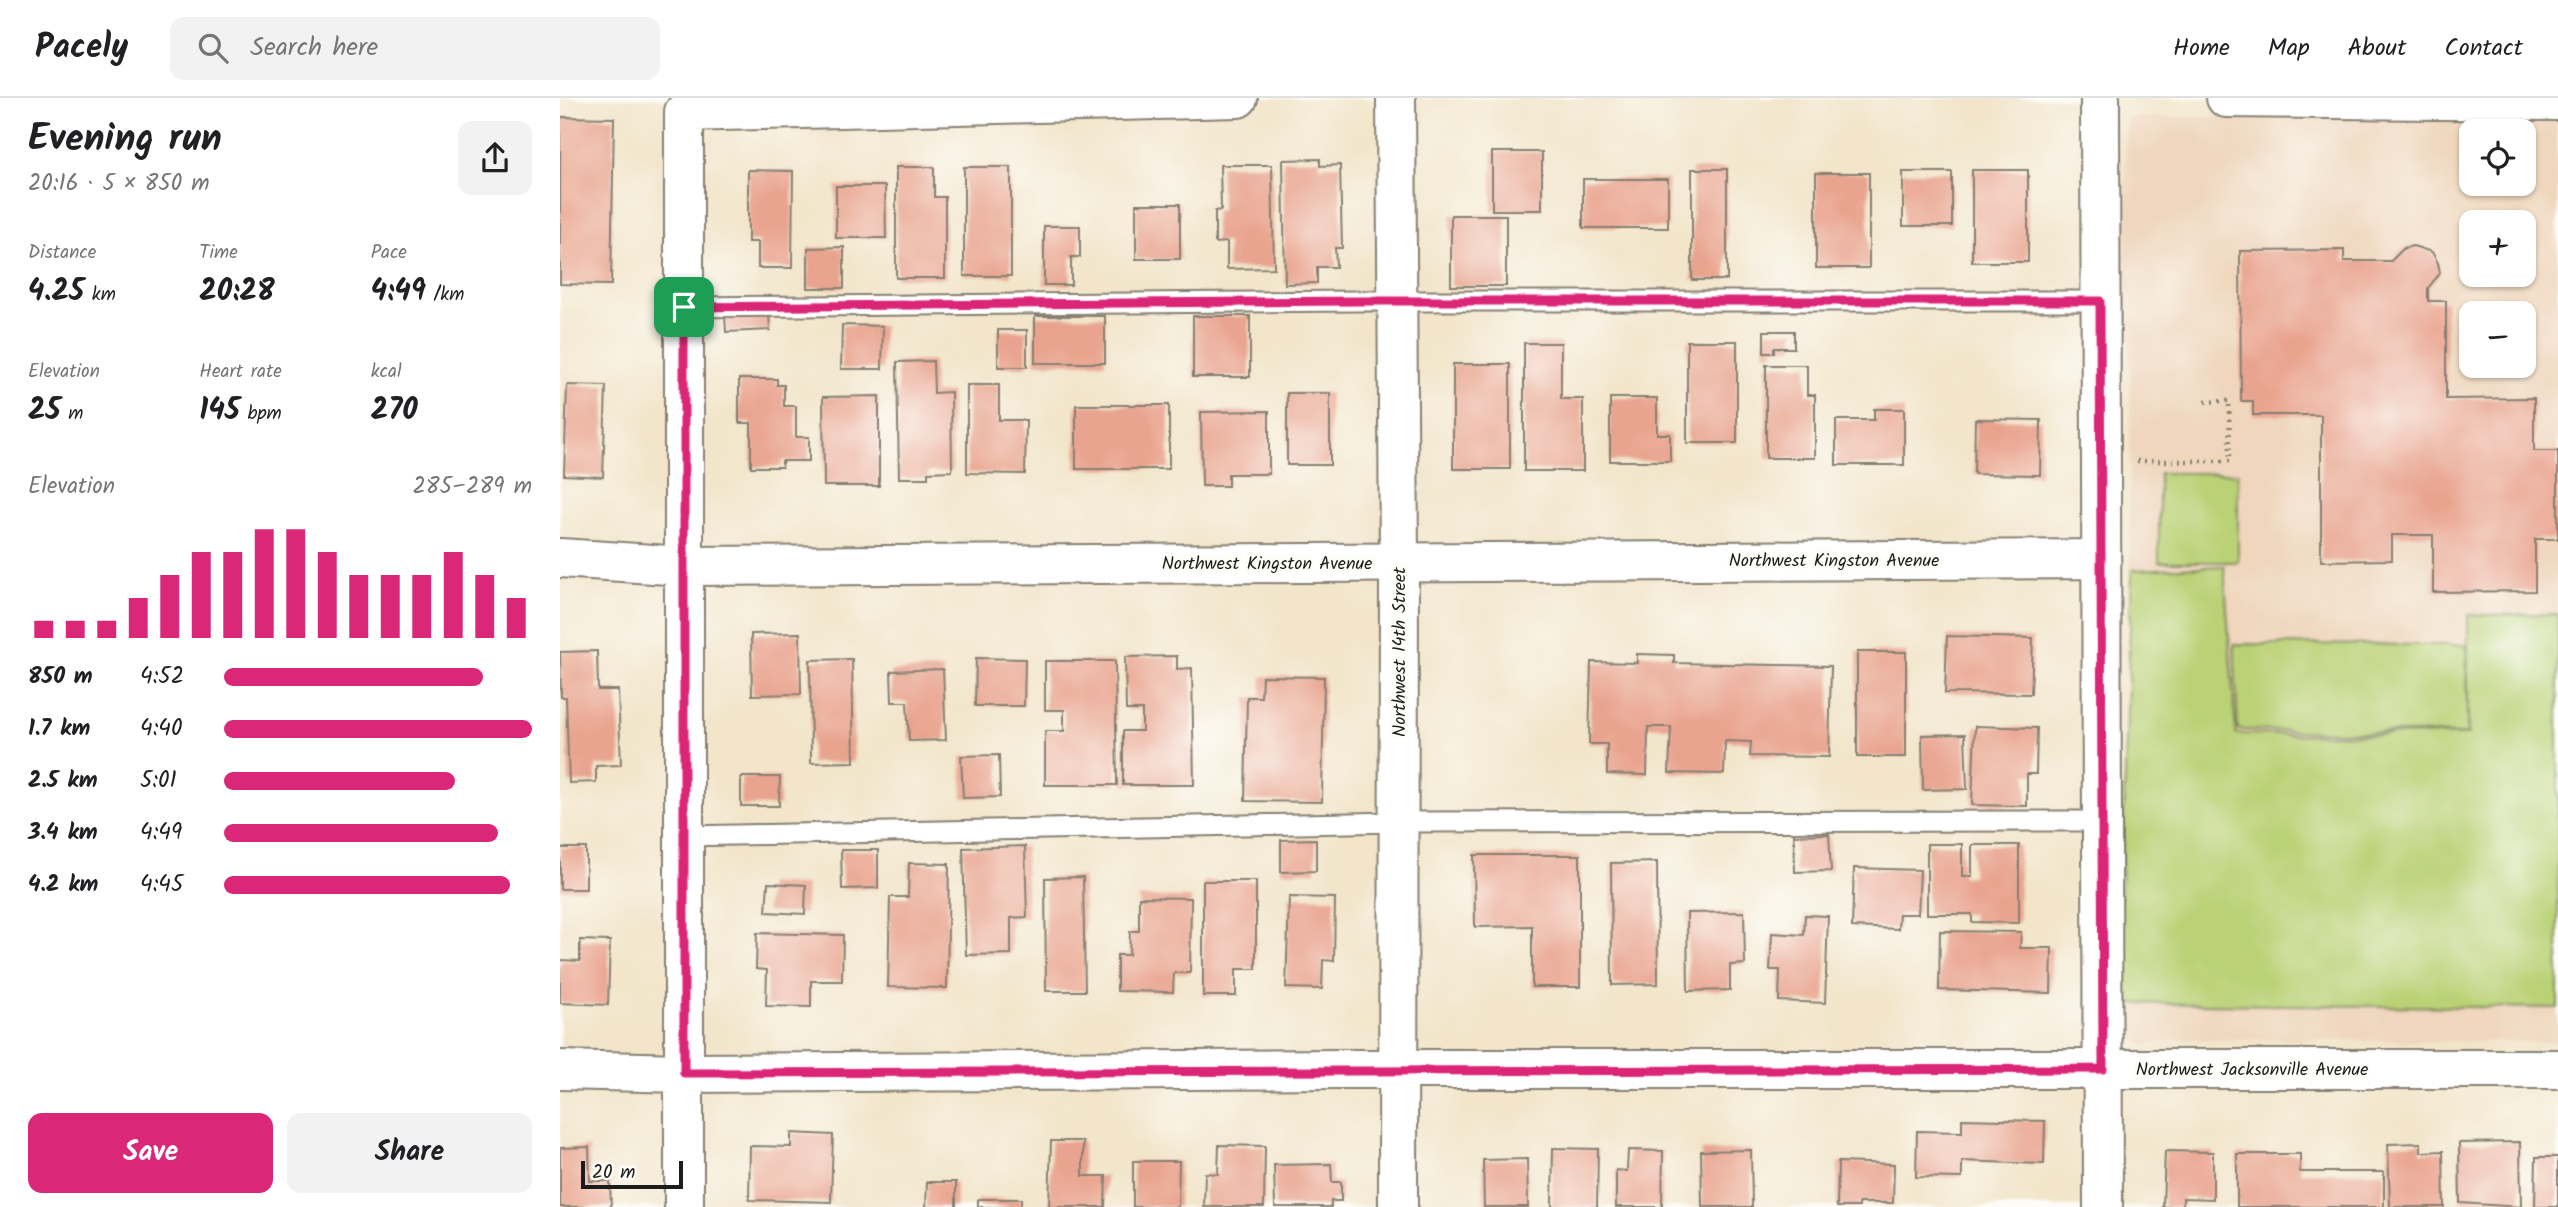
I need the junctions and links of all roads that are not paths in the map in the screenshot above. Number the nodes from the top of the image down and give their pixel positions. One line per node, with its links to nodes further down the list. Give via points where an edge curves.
1 (1238, 98): 8 (street, via 684,112)
2 (1396, 98): 6 (street, Northwest 14th Street)
3 (2100, 98): 7 (street)
4 (2226, 98): 5 (street)
5 (2558, 102)
6 (1398, 301): 7 (lane); 8 (lane); 11 (street, Northwest 14th Street)
7 (2100, 301): 10 (street)
8 (684, 307): 12 (street)
9 (560, 558): 12 (street, Northwest Kingston Avenue)
10 (2101, 559): 11 (street, Northwest Kingston Avenue); 13 (street)
11 (1399, 562): 12 (street, Northwest Kingston Avenue); 14 (street, Northwest 14th Street)
12 (684, 566): 15 (street)
13 (2102, 821): 14 (lane); 17 (street)
14 (1398, 822): 15 (lane); 16 (street, Northwest 14th Street)
15 (684, 836): 20 (street)
16 (1399, 1069): 17 (street, Northwest Jacksonville Avenue); 20 (street, Northwest Jacksonville Avenue); 22 (street, Northwest 14th Street)
17 (2103, 1069): 18 (street, Northwest Jacksonville Avenue); 23 (street)
18 (2558, 1069)
19 (560, 1070): 20 (street, Northwest Jacksonville Avenue)
20 (684, 1073): 21 (street)
21 (684, 1207)
22 (1398, 1207)
23 (2103, 1207)

